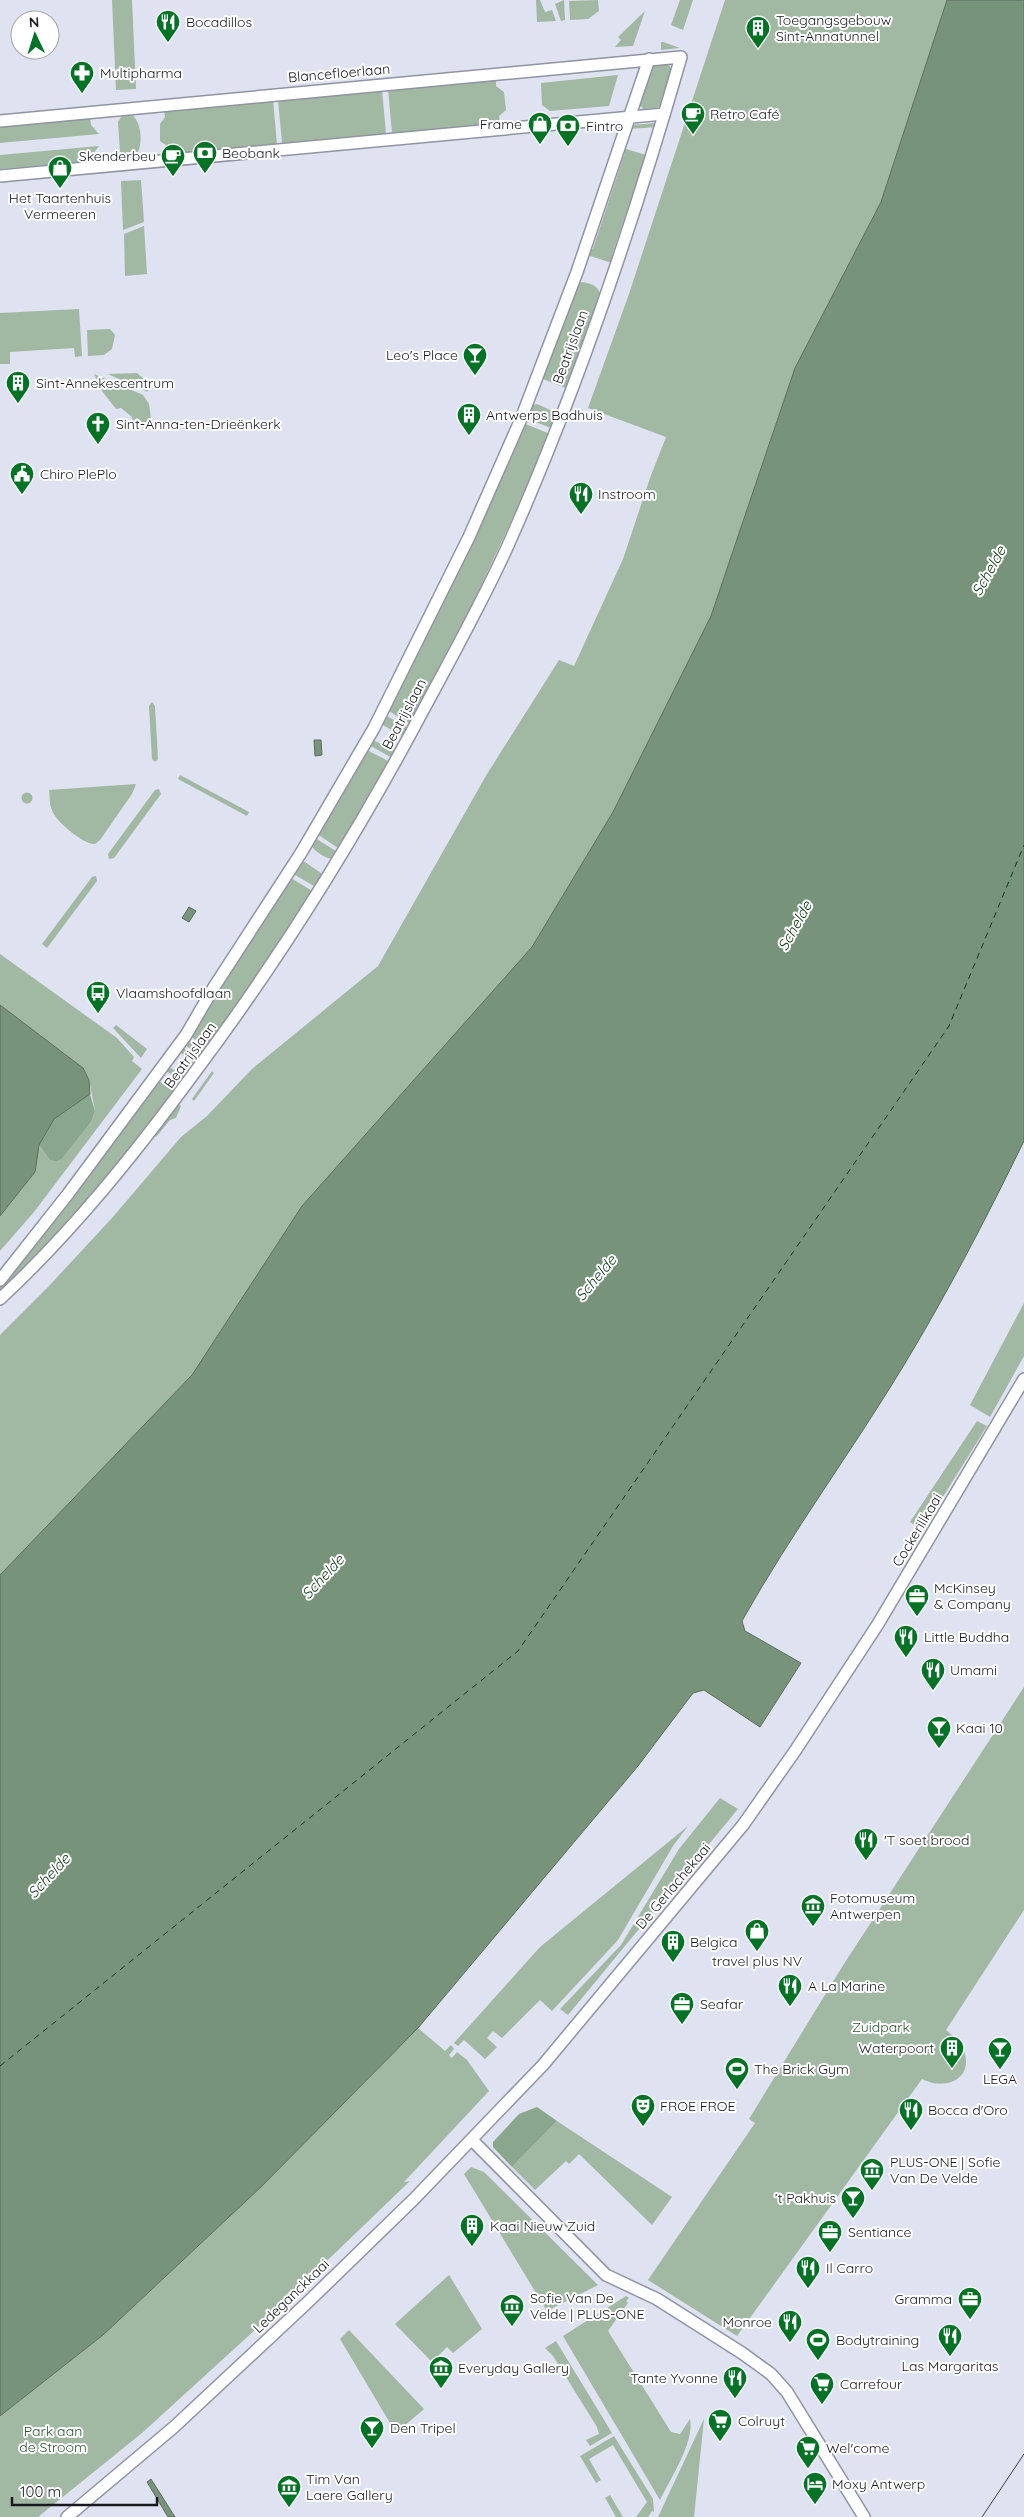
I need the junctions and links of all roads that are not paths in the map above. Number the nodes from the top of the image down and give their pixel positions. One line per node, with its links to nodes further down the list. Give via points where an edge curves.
1 (681, 57): 2 (street, Blancefloerlaan); 3 (street, Beatrijslaan)
2 (649, 59): 4 (street, Beatrijslaan); 5 (street, Blancefloerlaan)
3 (664, 114): 4 (street); 8 (street, Beatrijslaan, via 604,296 533,484 504,552 404,746 343,853 270,968 172,1106 134,1155 54,1246)
4 (628, 118): 6 (street); 7 (street, Beatrijslaan, via 577,272 521,419 469,537 374,728 301,853 186,1035)
5 (0, 121)
6 (0, 176)
7 (0, 1280)
8 (0, 1299)
9 (1024, 1379): 10 (street, Cockerillkaai)
10 (833, 1696): 11 (street, De Gerlachekaai, via 743,1825)
11 (524, 2085): 12 (street, Ledeganckkaai)
12 (472, 2140): 13 (street, Ledeganckkaai, via 188,2415); 14 (street, via 606,2275 658,2299 770,2374 787,2392)
13 (67, 2517)
14 (864, 2517)

